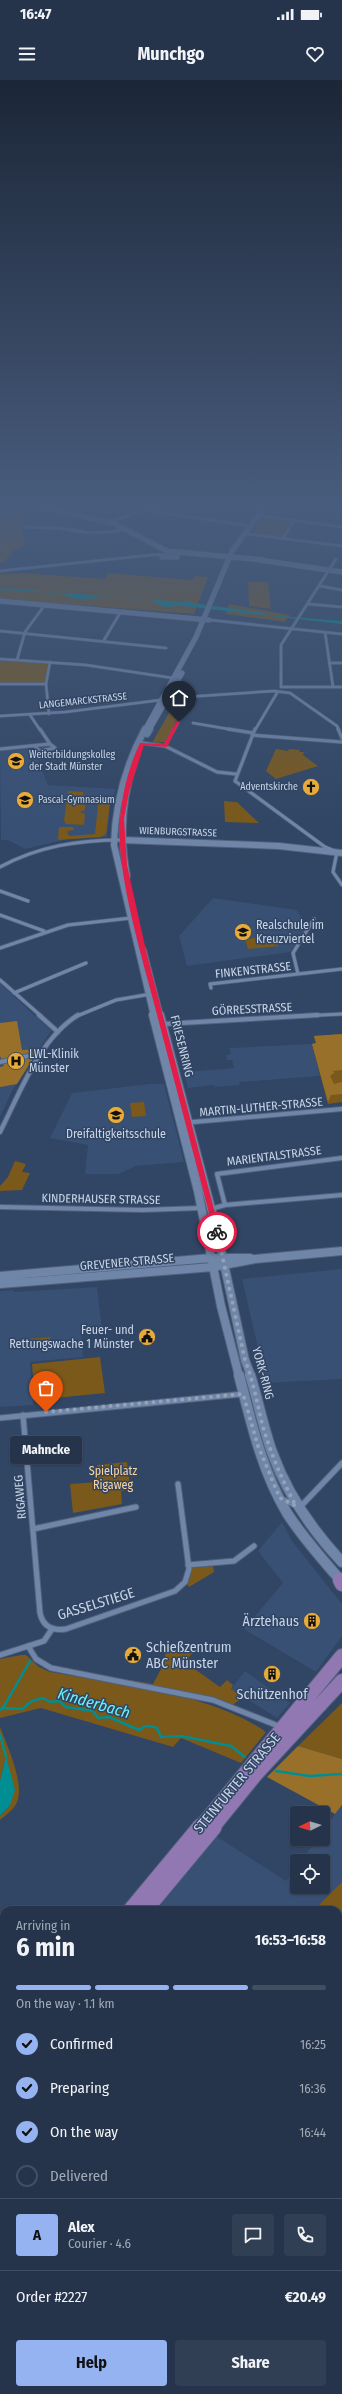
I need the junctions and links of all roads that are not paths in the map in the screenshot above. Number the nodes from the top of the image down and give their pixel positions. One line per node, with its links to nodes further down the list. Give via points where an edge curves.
1 (42, 609): 9 (street)
2 (76, 609): 5 (main road)
3 (211, 609): 6 (main road)
4 (305, 609): 7 (street)
5 (120, 613): 6 (main road); 12 (street)
6 (207, 620): 7 (street); 19 (main road, FRIESENRING); 25 (main road, FRIESENRING)
7 (290, 628): 10 (street); 22 (street, via 281,645)
8 (0, 631): 9 (street)
9 (25, 632): 12 (street); 15 (street)
10 (325, 632): 11 (street); 17 (street)
11 (342, 634)
12 (104, 640): 13 (street)
13 (166, 648)
14 (0, 659): 15 (street)
15 (17, 660): 16 (street)
16 (50, 662): 19 (street); 21 (street)
17 (329, 663): 18 (street); 23 (street)
18 (342, 663)
19 (173, 678): 30 (main road, FRIESENRING)
20 (0, 684): 21 (street)
21 (46, 684): 32 (street)
22 (281, 687): 23 (street); 26 (street)
23 (333, 687): 24 (street)
24 (342, 687)
25 (174, 688): 27 (street, via 177,693); 29 (main road, FRIESENRING)
26 (276, 691): 28 (street, LANGEMARCKSTRASSE); 35 (street); 36 (street, via 290,693 336,726)
27 (188, 697): 28 (street, LANGEMARCKSTRASSE); 29 (street, LANGEMARCKSTRASSE)
28 (192, 697): 29 (street, LANGEMARCKSTRASSE); 41 (street)
29 (168, 700): 30 (street, LANGEMARCKSTRASSE); 38 (main road, FRIESENRING)
30 (159, 701): 32 (street, LANGEMARCKSTRASSE); 44 (main road, FRIESENRING, via 128,764 116,812)
31 (30, 714): 32 (street, LANGEMARCKSTRASSE); 33 (street, LANGEMARCKSTRASSE); 39 (street)
32 (49, 714)
33 (0, 716)
34 (193, 723): 35 (street)
35 (252, 734): 37 (street); 43 (street)
36 (342, 738)
37 (342, 742)
38 (142, 743): 41 (street); 45 (main road, FRIESENRING, via 126,792)
39 (50, 744): 40 (street); 40 (street, via 55,748 39,751)
40 (35, 746): 42 (street)
41 (165, 746): 43 (street, via 217,772)
42 (0, 749)
43 (236, 774): 46 (street, via 235,781 239,785 325,847)
44 (114, 840): 45 (street, WIENBURGSTRASSE); 47 (street, WIENBURGSTRASSE, via 52,844); 52 (main road, FRIESENRING)
45 (122, 840): 46 (main road, WIENBURGSTRASSE, via 272,845); 62 (main road, FRIESENRING, via 124,865)
46 (339, 852): 48 (street, via 333,872)
47 (0, 867)
48 (342, 885)
49 (0, 891): 50 (street)
50 (28, 901)
51 (0, 915): 54 (street)
52 (131, 918): 54 (street, via 68,925); 62 (main road, FRIESENRING)
53 (314, 919): 58 (street, FINKENSTRASSE, via 293,953)
54 (44, 931): 55 (street)
55 (0, 948)
56 (86, 964): 61 (street)
57 (342, 969): 58 (street, FINKENSTRASSE)
58 (298, 974): 60 (street, FINKENSTRASSE, via 209,982)
59 (0, 980): 61 (street)
60 (211, 988)
61 (14, 993): 65 (street)
62 (152, 994): 64 (main road, FRIESENRING); 65 (street, via 126,997 95,1009 75,1018); 69 (main road, FRIESENRING)
63 (342, 1014): 64 (street, GÖRRESSTRASSE)
64 (164, 1024): 69 (main road, FRIESENRING)
65 (58, 1032): 70 (street)
66 (28, 1056): 67 (street)
67 (0, 1062)
68 (342, 1109): 69 (street, MARTIN-LUTHER-STRASSE)
69 (185, 1123): 75 (main road, FRIESENRING); 76 (main road, FRIESENRING)
70 (0, 1132)
71 (342, 1158): 73 (street, MARIENTALSTRASSE, via 217,1174)
72 (342, 1195): 73 (street)
73 (225, 1205): 76 (street)
74 (0, 1207): 75 (street, KINDERHAUSER STRASSE, via 137,1210)
75 (202, 1208): 79 (main road, FRIESENRING)
76 (211, 1209): 78 (main road, FRIESENRING)
77 (342, 1251): 78 (main road, GREVENER STRASSE)
78 (224, 1261): 79 (main road, GREVENER STRASSE); 88 (main road, YORK-RING, via 245,1360 264,1429 278,1469)
79 (212, 1262): 80 (main road, GREVENER STRASSE); 81 (main road, GREVENER STRASSE); 82 (main road, YORK-RING)
80 (0, 1276)
81 (0, 1284)
82 (243, 1394): 83 (street); 87 (main road, YORK-RING, via 260,1450)
83 (23, 1415): 84 (street); 90 (street, RIGAWEG)
84 (0, 1418)
85 (342, 1463): 88 (street, via 307,1500)
86 (178, 1484): 93 (street, GASSELSTIEGE)
87 (280, 1498): 88 (street, YORK-RING); 94 (main road, YORK-RING, via 309,1544)
88 (296, 1506): 92 (main road, YORK-RING, via 317,1535)
89 (136, 1507): 90 (street, RIGAWEG)
90 (33, 1529): 95 (street, RIGAWEG, via 40,1615 44,1624)
91 (254, 1546): 93 (street, via 234,1561)
92 (342, 1562)
93 (188, 1566): 95 (street, GASSELSTIEGE, via 185,1583 175,1592 66,1629)
94 (341, 1582)
95 (52, 1629): 96 (street, GASSELSTIEGE, via 47,1638)
96 (28, 1646): 97 (street, GASSELSTIEGE); 100 (street, via 36,1659 51,1668 213,1700)
97 (0, 1655)
98 (342, 1656): 100 (main road, STEINFURTER STRASSE)
99 (342, 1681): 102 (main road, STEINFURTER STRASSE, via 256,1774)
100 (283, 1728): 101 (main road, STEINFURTER STRASSE)
101 (135, 1906)
102 (147, 1906)

